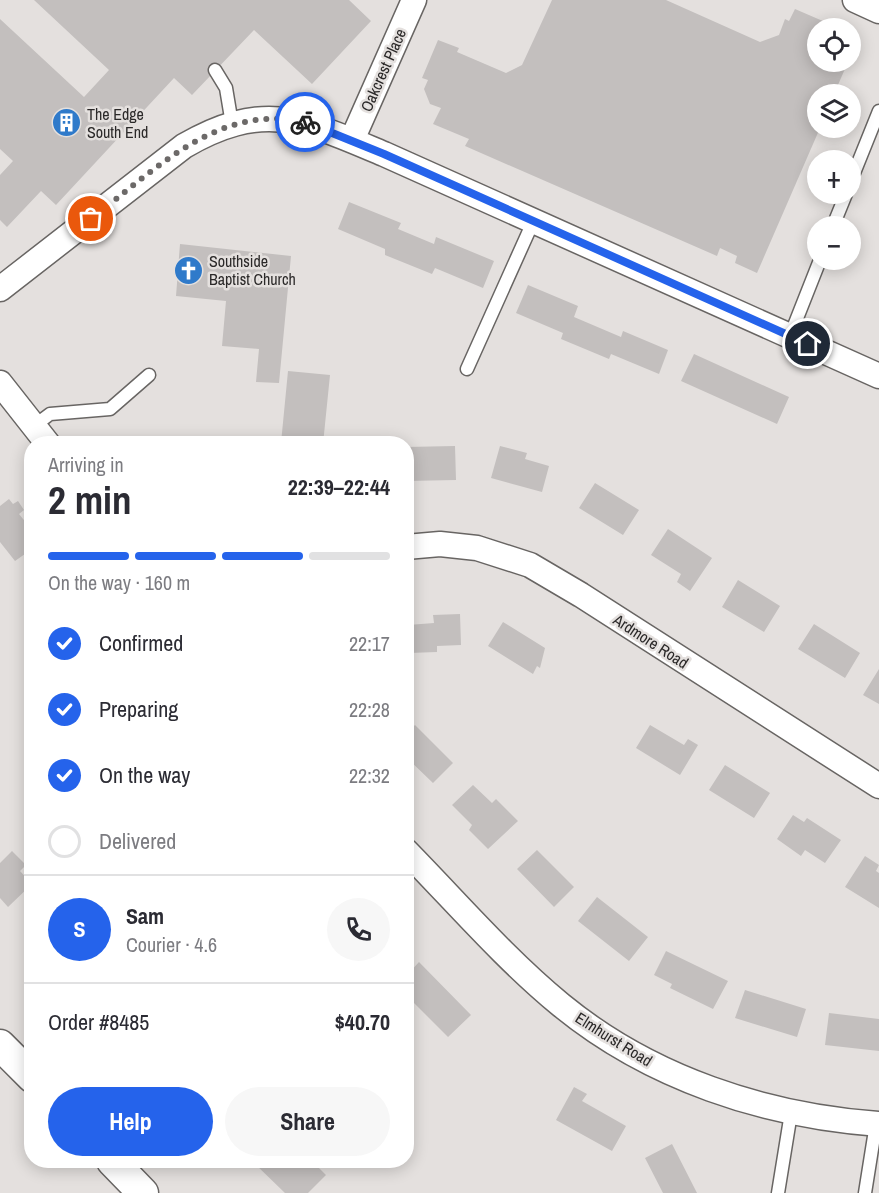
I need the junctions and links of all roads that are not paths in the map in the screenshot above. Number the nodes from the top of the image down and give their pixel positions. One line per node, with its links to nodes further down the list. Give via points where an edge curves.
1 (414, 0): 7 (street, Oakcrest Place)
2 (855, 0): 3 (street)
3 (879, 11)
4 (215, 70): 6 (lane, via 226,88)
5 (879, 111): 8 (lane)
6 (232, 124): 7 (street, via 286,118 310,123); 11 (street, via 184,146)
7 (352, 141): 9 (street)
8 (861, 156)
9 (533, 222): 12 (street); 13 (lane)
10 (816, 270): 12 (lane)
11 (0, 289)
12 (790, 336): 15 (street)
13 (467, 369)
14 (149, 375): 17 (lane, via 110,409 50,414)
15 (879, 376)
16 (0, 383): 17 (street)
17 (41, 435)
18 (414, 546): 19 (street, Ardmore Road, via 477,548 530,565)
19 (879, 786)
20 (414, 860): 23 (street, Elmhurst Road, via 478,928 582,1021 654,1064 696,1083)
21 (0, 1044): 22 (street)
22 (24, 1069)
23 (791, 1113): 24 (street, Elmhurst Road); 27 (lane)
24 (878, 1124): 28 (lane)
25 (119, 1168): 26 (street)
26 (143, 1193)
27 (778, 1193)
28 (866, 1193)

